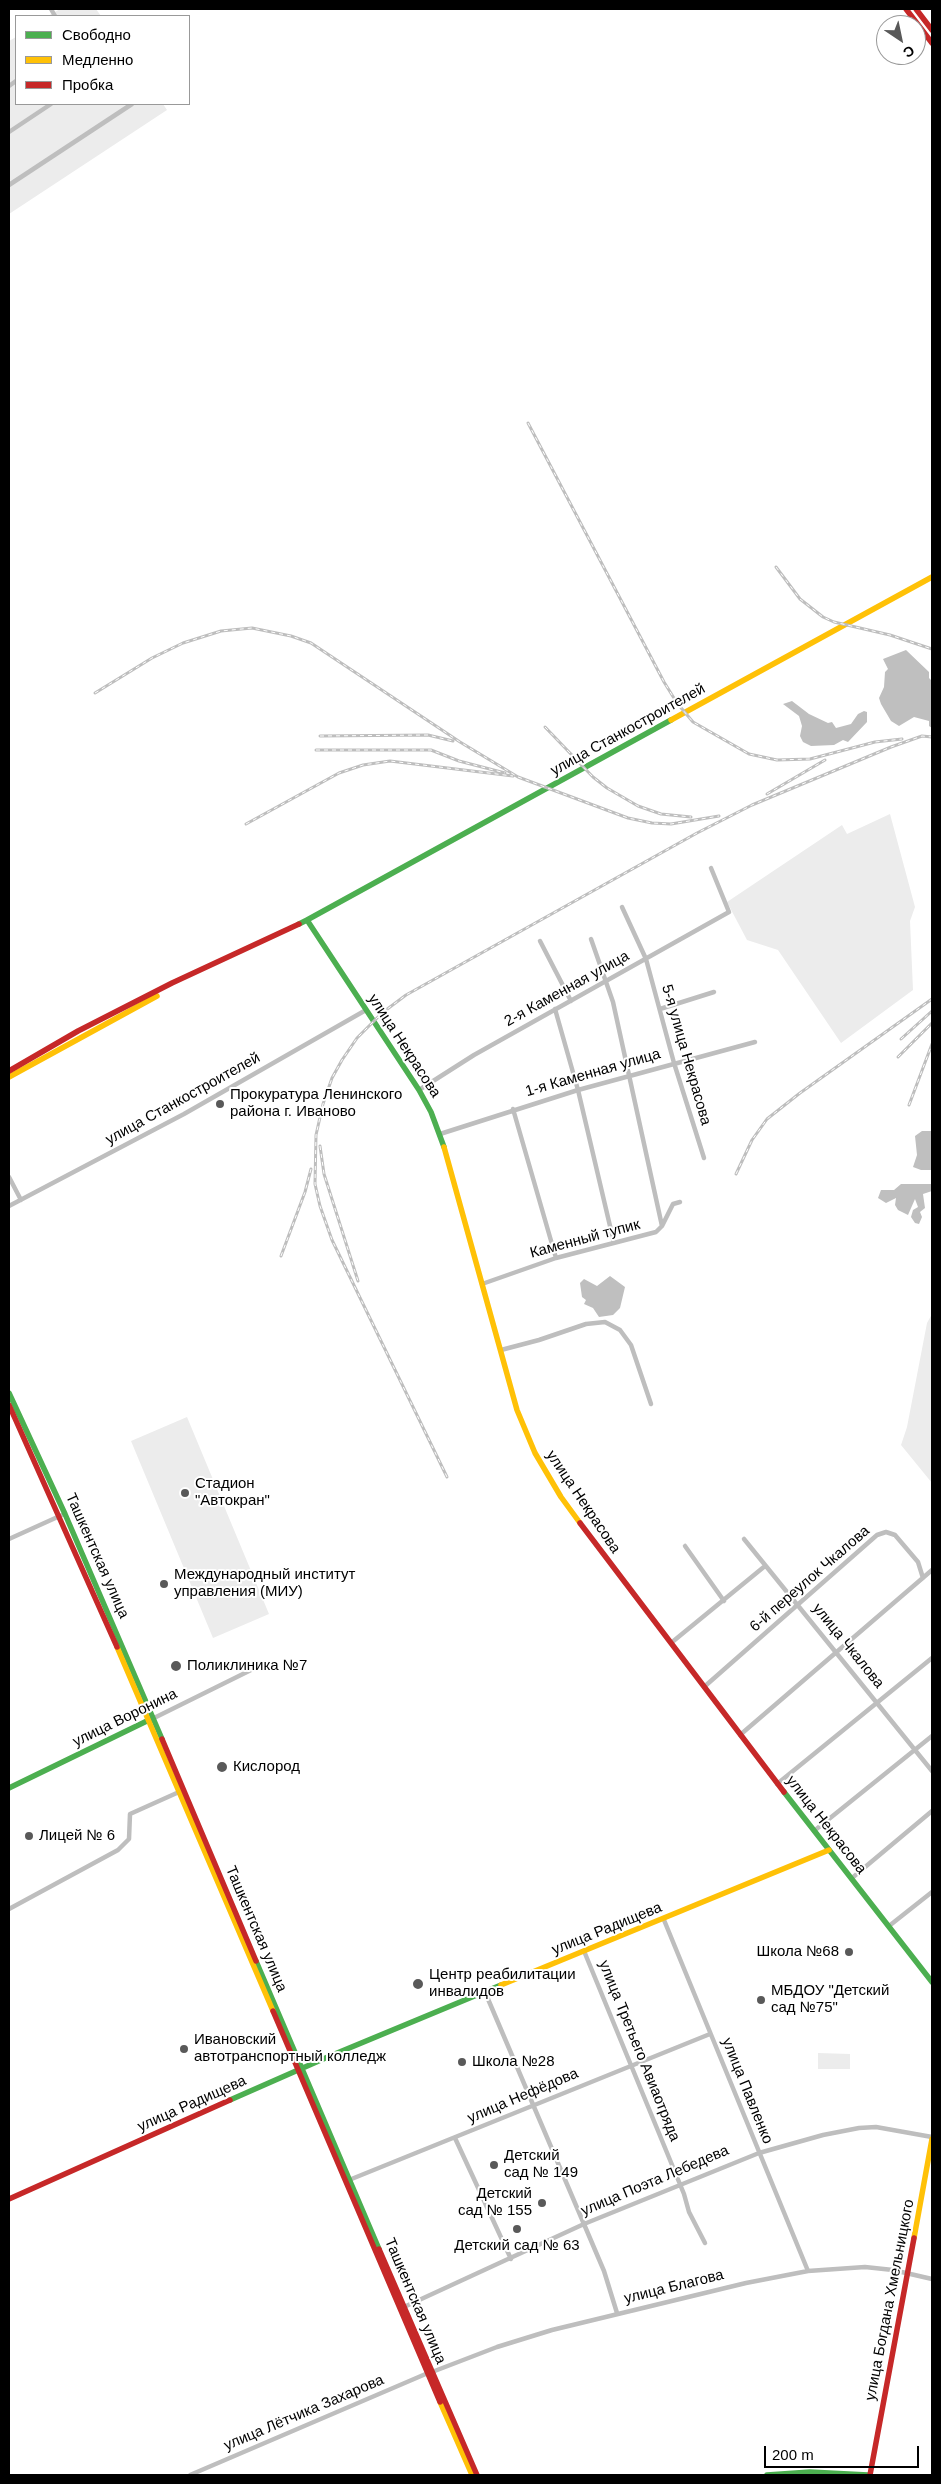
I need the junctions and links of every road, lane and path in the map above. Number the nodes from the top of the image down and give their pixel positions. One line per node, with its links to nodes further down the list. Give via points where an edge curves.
1 (906, 9): 4 (main road)
2 (916, 9): 3 (main road)
3 (932, 30)
4 (932, 43)
5 (50, 105): 7 (street)
6 (130, 105): 8 (street)
7 (9, 132)
8 (9, 185)
9 (932, 577): 12 (main road, улица Станкостроителей)
10 (711, 868): 15 (street, 2-я Каменная улица, via 729,912)
11 (622, 907): 15 (street, 5-я улица Некрасова)
12 (308, 921): 21 (main road, улица Некрасова); 24 (main road, улица Станкостроителей, via 172,983); 26 (main road, улица Станкостроителей, via 80,1036)
13 (591, 939): 16 (street)
14 (540, 941): 18 (street)
15 (646, 959): 16 (street, 2-я Каменная улица); 20 (street, 5-я улица Некрасова)
16 (607, 980): 18 (street, 2-я Каменная улица); 25 (street)
17 (714, 992): 20 (street)
18 (571, 1001): 19 (street, 2-я Каменная улица)
19 (555, 1009): 27 (street, 2-я Каменная улица); 28 (street)
20 (660, 1009): 23 (street, 5-я улица Некрасова)
21 (366, 1010): 27 (main road, улица Некрасова); 33 (street, улица Станкостроителей, via 194,1108)
22 (755, 1042): 23 (street, 1-я Каменная улица)
23 (674, 1063): 25 (street, 1-я Каменная улица); 31 (street, 5-я улица Некрасова)
24 (9, 1071)
25 (630, 1076): 28 (street, 1-я Каменная улица); 36 (street)
26 (9, 1077)
27 (420, 1090): 30 (main road, улица Некрасова)
28 (578, 1090): 29 (street, 1-я Каменная улица); 37 (street)
29 (513, 1109): 30 (street, 1-я Каменная улица); 38 (street)
30 (440, 1134): 39 (main road, улица Некрасова)
31 (704, 1158)
32 (9, 1177): 33 (street)
33 (21, 1200): 35 (street, улица Станкостроителей)
34 (680, 1202): 36 (street, Каменный тупик, via 673,1204)
35 (9, 1206)
36 (662, 1226): 37 (street, Каменный тупик, via 656,1232)
37 (614, 1243): 38 (street, Каменный тупик)
38 (556, 1258): 39 (street, Каменный тупик)
39 (482, 1284): 40 (main road, улица Некрасова)
40 (501, 1350): 42 (street, via 586,1324 604,1322 620,1330 631,1345); 53 (main road, улица Некрасова, via 517,1410 535,1453 562,1497)
41 (9, 1393): 44 (main road, Ташкентская улица)
42 (651, 1404)
43 (9, 1406): 44 (main road, Ташкентская улица)
44 (63, 1515): 45 (street); 59 (main road, Ташкентская улица)
45 (9, 1538)
46 (744, 1539): 48 (street, улица Чкалова)
47 (685, 1546): 51 (street)
48 (765, 1566): 51 (street); 52 (street, улица Чкалова)
49 (932, 1570): 50 (street)
50 (923, 1578): 52 (street, 6-й переулок Чкалова, via 918,1562 895,1535 886,1532 877,1535); 54 (street)
51 (724, 1600): 53 (street)
52 (799, 1606): 54 (street, улица Чкалова); 57 (street, 6-й переулок Чкалова)
53 (671, 1643): 57 (main road, улица Некрасова)
54 (836, 1652): 58 (street, улица Чкалова); 60 (street)
55 (932, 1658): 58 (street)
56 (251, 1670): 59 (street, улица Воронина)
57 (704, 1687): 60 (main road, улица Некрасова)
58 (877, 1702): 62 (street, улица Чкалова); 64 (street)
59 (151, 1719): 65 (main road, улица Воронина); 66 (main road, Ташкентская улица)
60 (740, 1735): 64 (main road, улица Некрасова)
61 (932, 1736): 62 (street)
62 (915, 1750): 63 (street, улица Чкалова); 68 (street)
63 (932, 1771)
64 (777, 1784): 68 (main road, улица Некрасова)
65 (9, 1788)
66 (182, 1791): 72 (street, via 130,1814 129,1839 118,1850); 80 (main road, Ташкентская улица)
67 (932, 1811): 70 (street)
68 (814, 1831): 69 (main road, улица Некрасова)
69 (829, 1850): 70 (main road, улица Некрасова); 73 (main road, улица Радищева)
70 (852, 1878): 74 (main road, улица Некрасова)
71 (932, 1892): 74 (street)
72 (9, 1909)
73 (664, 1920): 75 (main road, улица Радищева); 78 (street, улица Павленко)
74 (889, 1926): 76 (main road, улица Некрасова)
75 (584, 1952): 77 (main road, улица Радищева); 79 (street, улица Третьего Авиаотряда)
76 (932, 1982)
77 (485, 1992): 80 (main road, улица Радищева); 81 (street)
78 (710, 2034): 79 (street, улица Нефёдова); 84 (street, улица Павленко)
79 (631, 2065): 81 (street, улица Нефёдова); 86 (street, улица Третьего Авиаотряда)
80 (299, 2069): 85 (main road, Ташкентская улица); 87 (main road, улица Радищева)
81 (534, 2105): 82 (street, улица Нефёдова); 88 (street)
82 (455, 2138): 85 (street, улица Нефёдова); 90 (street)
83 (932, 2138): 84 (street, улица Поэта Лебедева, via 876,2127 860,2128); 92 (main road, улица Богдана Хмельницкого)
84 (759, 2153): 86 (street, улица Поэта Лебедева); 91 (street, улица Павленко)
85 (347, 2181): 94 (main road, Ташкентская улица)
86 (680, 2184): 88 (street, улица Поэта Лебедева); 89 (street, улица Третьего Авиаотряда, via 689,2212)
87 (9, 2199)
88 (584, 2224): 90 (street, улица Поэта Лебедева); 95 (street, via 604,2270)
89 (705, 2243)
90 (511, 2259): 94 (street, улица Поэта Лебедева)
91 (808, 2271): 92 (street, улица Благова, via 874,2268); 95 (street, улица Благова, via 722,2287)
92 (908, 2273): 93 (street, улица Благова); 101 (main road, улица Богдана Хмельницкого)
93 (932, 2279)
94 (402, 2308): 96 (main road, Ташкентская улица)
95 (617, 2314): 96 (street, улица Благова, via 520,2340)
96 (430, 2372): 97 (street, улица Лётчика Захарова); 98 (main road, Ташкентская улица); 99 (main road, Ташкентская улица)
97 (190, 2475)
98 (472, 2475)
99 (477, 2475)
100 (767, 2475): 101 (main road, via 810,2472)
101 (867, 2475)

